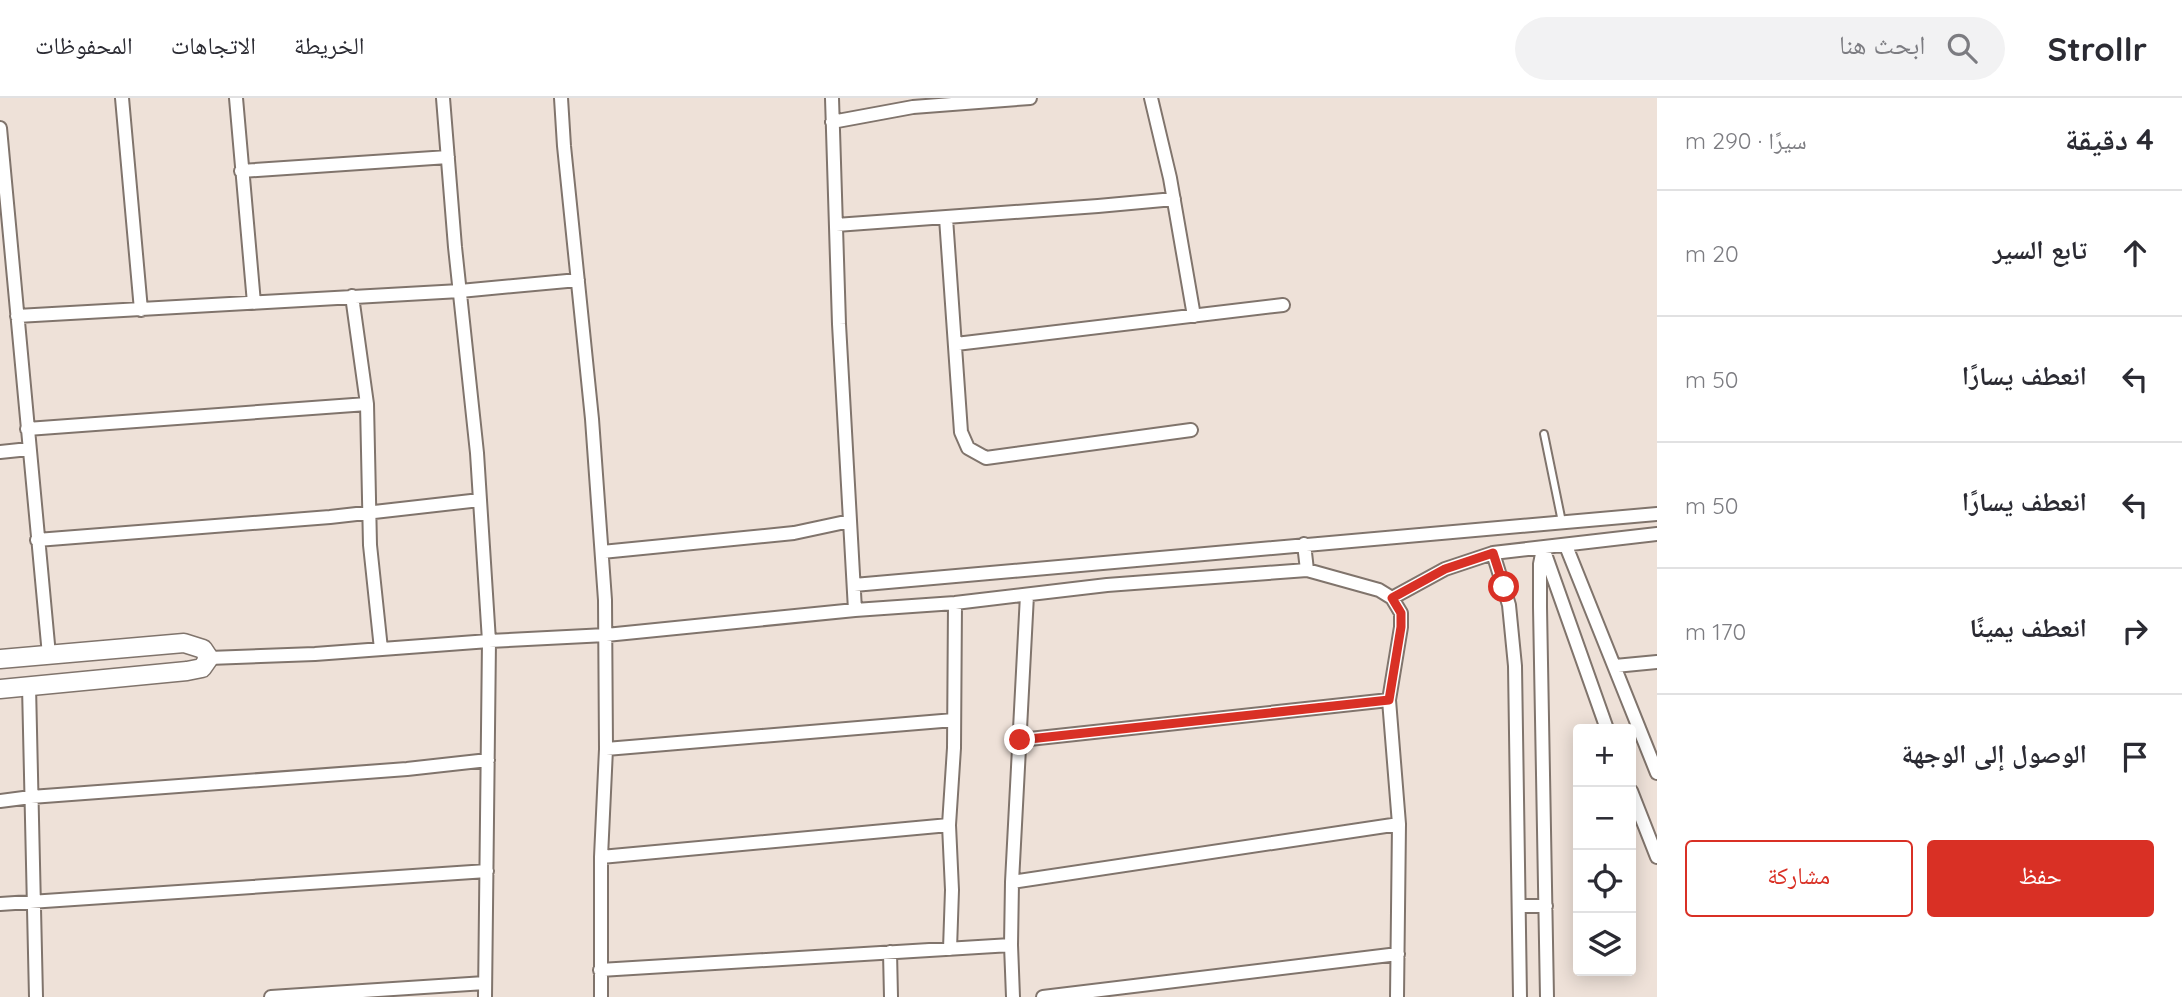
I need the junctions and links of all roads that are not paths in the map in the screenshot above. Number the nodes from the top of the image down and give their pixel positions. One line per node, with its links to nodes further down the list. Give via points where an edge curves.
1 (122, 98): 22 (street)
2 (236, 98): 12 (street)
3 (443, 98): 11 (street)
4 (561, 98): 17 (street)
5 (832, 98): 9 (street)
6 (1030, 98): 8 (street)
7 (1151, 98): 13 (street)
8 (938, 101): 9 (street)
9 (832, 122): 16 (street)
10 (0, 128): 14 (street)
11 (448, 157): 12 (street); 18 (street)
12 (241, 171): 20 (street)
13 (1174, 199): 15 (street); 24 (street)
14 (4, 214): 23 (street)
15 (946, 218): 16 (street); 25 (street)
16 (836, 225): 35 (street)
17 (578, 280): 18 (street); 42 (street)
18 (460, 291): 19 (street); 32 (street)
19 (352, 296): 20 (street); 26 (street)
20 (254, 303): 22 (street)
21 (1283, 306): 24 (street)
22 (141, 310): 23 (street)
23 (17, 316): 27 (street)
24 (1194, 316): 25 (street)
25 (956, 344): 28 (street, via 961,432 968,448 986,458)
26 (367, 404): 27 (street); 33 (street)
27 (27, 429): 30 (street)
28 (1191, 430)
29 (1544, 434): 36 (lane)
30 (29, 449): 31 (street); 38 (street)
31 (0, 452)
32 (480, 500): 33 (street); 51 (street)
33 (369, 512): 38 (street); 52 (street)
34 (1657, 514): 36 (street)
35 (850, 520): 42 (street, via 794,533); 45 (street)
36 (1562, 522): 39 (street)
37 (1657, 534): 40 (street)
38 (37, 540): 53 (street)
39 (1304, 544): 44 (street); 45 (street)
40 (1566, 546): 41 (street); 57 (street)
41 (1543, 549): 43 (street); 62 (street); 79 (street)
42 (602, 552): 50 (street)
43 (1493, 553): 47 (street, via 1445,569); 78 (street, via 1509,605 1515,666)
44 (1307, 570): 46 (street); 47 (street, via 1379,590)
45 (854, 585): 49 (street)
46 (1027, 595): 48 (street); 63 (street)
47 (1392, 598): 60 (street, via 1401,613 1401,627)
48 (955, 603): 49 (street); 61 (street)
49 (855, 610): 50 (street)
50 (606, 635): 51 (street); 64 (street)
51 (489, 641): 52 (street); 65 (street)
52 (381, 649): 54 (street)
53 (49, 655): 54 (street, via 184,643 203,649); 55 (street)
54 (209, 658): 58 (street, via 202,668 187,671)
55 (0, 659)
56 (1657, 662): 57 (street)
57 (1615, 666): 66 (street)
58 (29, 686): 59 (street); 67 (street)
59 (0, 689)
60 (1389, 700): 63 (street); 70 (street)
61 (954, 720): 64 (street); 71 (street)
62 (1604, 724)
63 (1020, 740): 75 (street)
64 (607, 749): 72 (street)
65 (488, 760): 67 (street); 74 (street)
66 (1657, 773)
67 (31, 797): 68 (street); 76 (street)
68 (0, 801)
69 (1636, 804): 73 (street)
70 (1399, 824): 75 (street); 83 (street)
71 (949, 825): 72 (street); 81 (street)
72 (601, 857): 84 (street)
73 (1657, 857)
74 (486, 870): 76 (street); 85 (street)
75 (1012, 882): 80 (street)
76 (33, 901): 77 (street); 86 (street)
77 (0, 904)
78 (1519, 906): 79 (street); 94 (street)
79 (1546, 906): 95 (street)
80 (1011, 946): 81 (street); 91 (street)
81 (950, 949): 82 (street)
82 (890, 953): 84 (street); 90 (street)
83 (1398, 954): 92 (street); 93 (street)
84 (600, 970): 89 (street)
85 (485, 983): 87 (street); 88 (street)
86 (36, 997)
87 (271, 997)
88 (485, 997)
89 (601, 997)
90 (891, 997)
91 (1013, 997)
92 (1042, 997)
93 (1397, 997)
94 (1520, 997)
95 (1547, 997)

